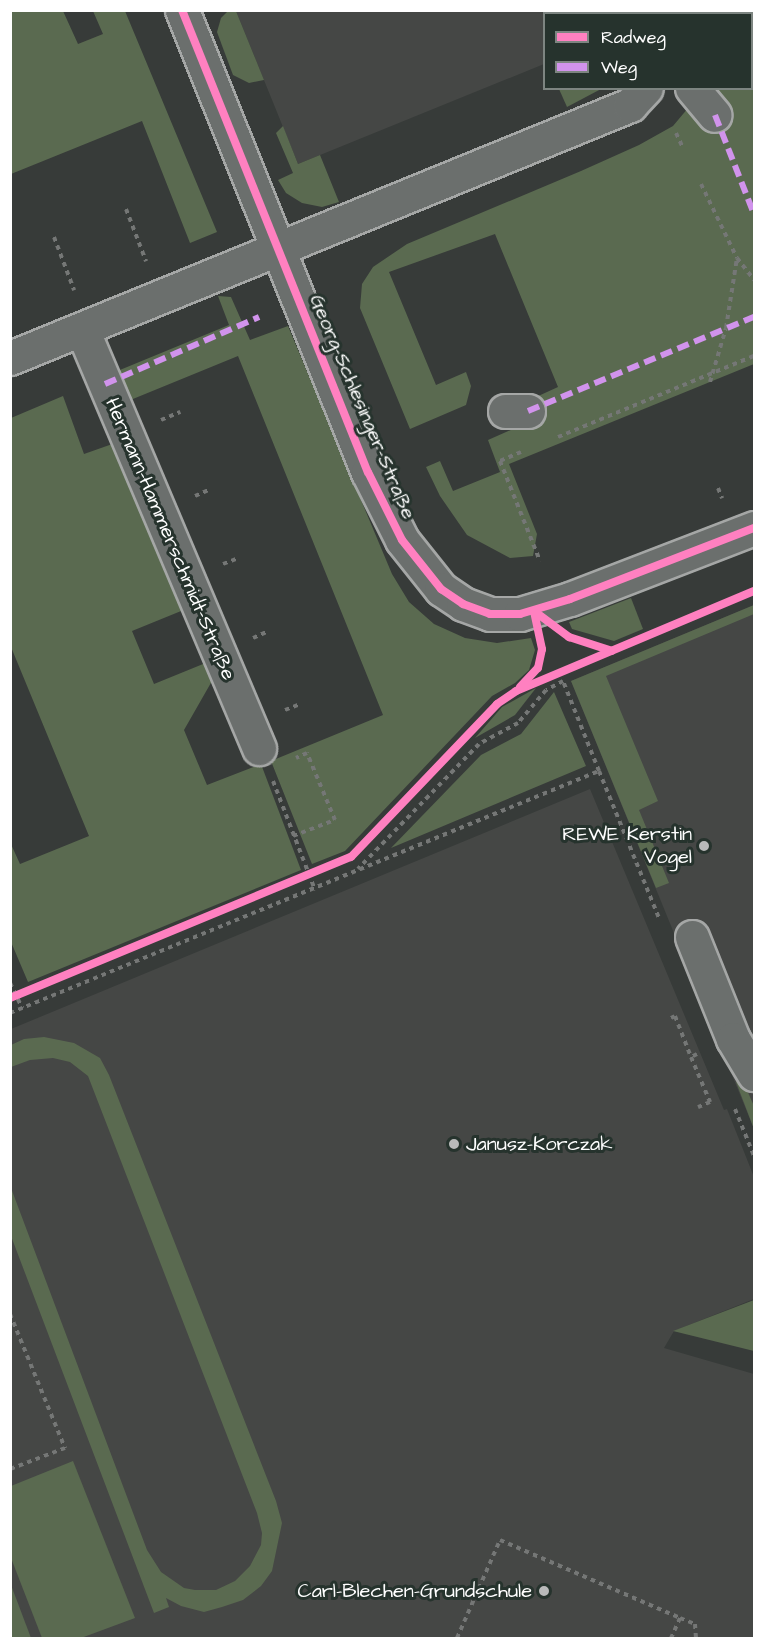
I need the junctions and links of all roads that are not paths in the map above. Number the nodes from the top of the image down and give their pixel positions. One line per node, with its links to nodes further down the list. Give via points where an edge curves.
1 (182, 10): 5 (street)
2 (644, 90): 5 (street, via 630,105)
3 (694, 90): 4 (street)
4 (715, 115)
5 (278, 251): 6 (street); 8 (street, Georg-Schlesinger-Straße, via 365,466 402,540 441,589 463,604 490,614 534,611)
6 (80, 315): 7 (street); 9 (street, Hermann-Hammerschmidt-Straße)
7 (10, 358)
8 (754, 528)
9 (264, 759)
10 (692, 937): 11 (street, via 733,1039)
11 (754, 1074)

